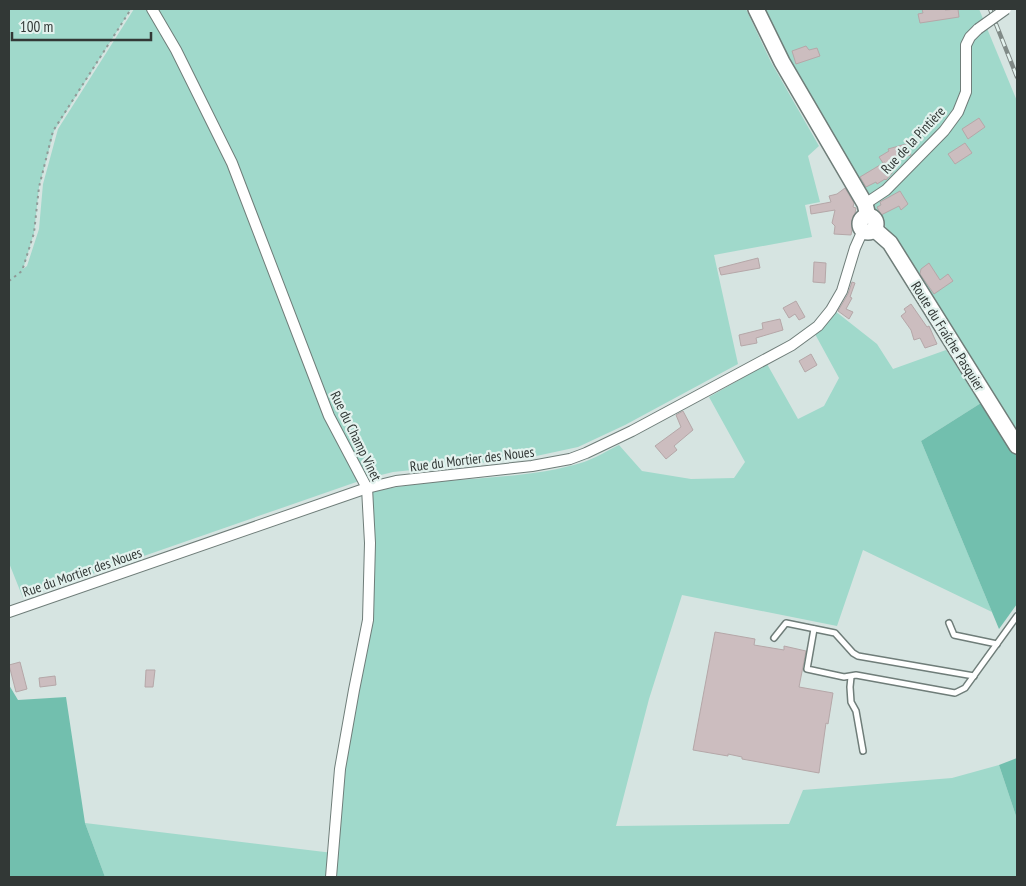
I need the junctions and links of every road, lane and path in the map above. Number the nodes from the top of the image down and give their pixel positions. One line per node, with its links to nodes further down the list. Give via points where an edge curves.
1 (131, 9): 6 (path, via 54,130 39,187 34,233 22,271)
2 (152, 9): 8 (street, Rue du Champ Vinet, via 232,163 329,416)
3 (756, 9): 5 (main road, Route du Fraîche Pasquier)
4 (1006, 9): 5 (street, Rue de la Pintière, bridge, via 978,29 966,45 966,92 958,112 944,131 886,190)
5 (868, 220): 7 (main road, Route du Fraîche Pasquier, via 890,243); 8 (street, Rue du Mortier des Noues, via 855,248 842,291 818,326 792,345 632,431 570,459 396,481)
6 (9, 281)
7 (1017, 446)
8 (367, 488): 9 (street, Rue du Mortier des Noues); 18 (street, Rue du Champ Vinet, via 370,543 368,620 340,769)
9 (9, 612)
10 (1017, 616): 14 (lane)
11 (949, 623): 14 (lane, via 954,635)
12 (814, 629): 13 (lane, via 786,624); 15 (lane, via 835,633 858,656); 16 (lane, via 807,668)
13 (774, 638)
14 (997, 644): 15 (lane)
15 (974, 676): 16 (lane, via 965,688 955,693 856,675)
16 (851, 677): 17 (lane, via 851,702 856,711)
17 (863, 751)
18 (331, 877)

